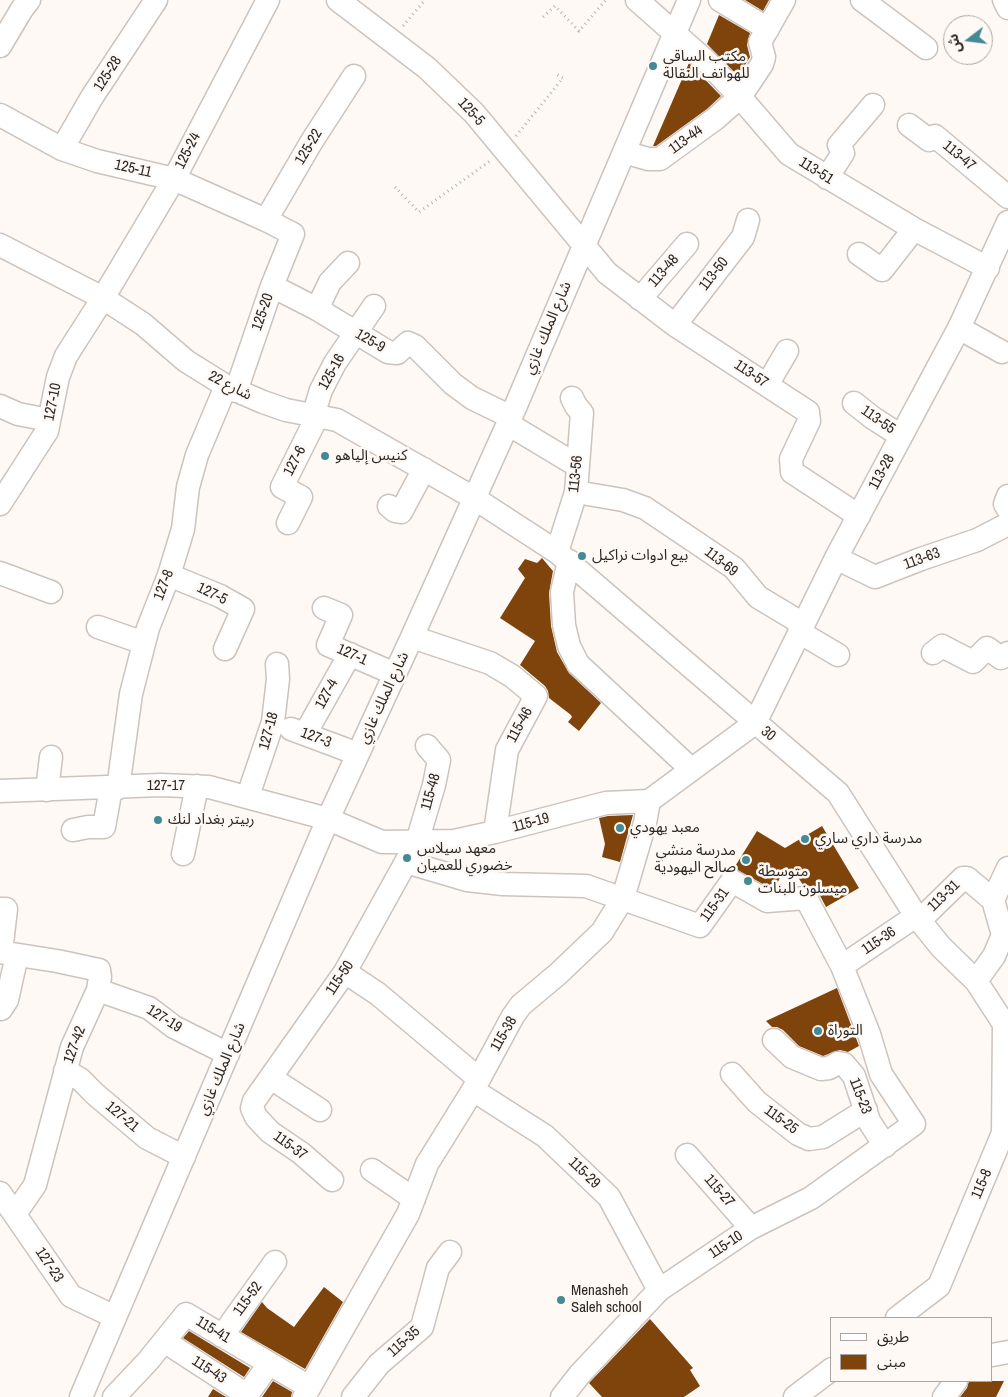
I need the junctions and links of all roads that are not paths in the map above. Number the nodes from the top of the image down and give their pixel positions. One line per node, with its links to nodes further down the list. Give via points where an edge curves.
1 (29, 0): 14 (street)
2 (156, 0): 21 (street, 125-28)
3 (268, 0): 24 (street, 125-24)
4 (338, 0): 32 (street, 125-5, via 427,68 474,113)
5 (638, 0): 13 (street, 113-51)
6 (690, 0): 13 (street, شارع الملك غازي)
7 (720, 0): 12 (street)
8 (784, 0): 12 (street, 113-44)
9 (862, 0): 15 (street)
10 (1004, 0): 11 (street)
11 (1008, 8)
12 (768, 29): 17 (street, 113-44, via 760,42 764,57 762,64)
13 (676, 34): 17 (street, 113-51); 22 (street, شارع الملك غازي)
14 (0, 46)
15 (926, 48)
16 (354, 76): 26 (street, 125-22)
17 (740, 97): 22 (street, 113-44, via 716,119 660,159); 23 (street, 113-51, via 789,154)
18 (872, 105): 23 (street, via 839,145 843,153)
19 (0, 115): 21 (street, 125-11)
20 (909, 125): 25 (street, 113-47, via 928,140 935,136)
21 (62, 149): 24 (street, 125-11)
22 (624, 152): 32 (street, شارع الملك غازي)
23 (827, 178): 29 (street, 113-51)
24 (174, 179): 26 (street, 125-11); 38 (street, 125-24)
25 (1008, 197)
26 (266, 220): 30 (street, 125-11)
27 (748, 220): 42 (street, 113-50, via 743,237)
28 (1008, 222): 36 (street, 113-28)
29 (914, 229): 34 (street, via 882,270); 36 (street, 113-51)
30 (293, 234): 37 (street, 125-20)
31 (687, 244): 39 (street, 113-48)
32 (583, 246): 39 (street, 113-57, via 607,273); 54 (street, شارع الملك غازي)
33 (1, 247): 38 (street, شارع 22)
34 (859, 254)
35 (348, 263): 41 (street, via 330,282)
36 (996, 266): 43 (street, 113-28)
37 (272, 286): 41 (street, 125-9); 48 (street, 125-20)
38 (103, 298): 48 (street, شارع 22, via 144,324 186,361); 53 (street, 127-10, via 66,356)
39 (640, 299): 42 (street, 113-57)
40 (374, 306): 44 (street, 125-16)
41 (316, 309): 44 (street, 125-9)
42 (675, 325): 47 (street, 113-57)
43 (959, 328): 46 (street); 55 (street, 113-28)
44 (356, 332): 52 (street, 125-16, via 321,390); 54 (street, 125-9, via 388,352 397,353 408,343 415,346 453,384)
45 (787, 351): 47 (street)
46 (1002, 352)
47 (767, 385): 64 (street, 113-57, via 808,412 808,422 791,460 792,472)
48 (231, 389): 52 (street, شارع 22, via 278,408); 70 (street, 127-8, via 197,455 188,487 183,529)
49 (572, 398): 56 (street, 113-56, via 582,413)
50 (854, 403): 55 (street, 113-55)
51 (0, 406): 53 (street, via 18,414)
52 (315, 416): 57 (street, شارع 22, via 337,420); 65 (street, 127-6, via 282,487 300,497)
53 (49, 420): 61 (street, 127-10, via 47,431)
54 (509, 420): 56 (street); 60 (street, شارع الملك غازي)
55 (901, 436): 64 (street, 113-28)
56 (578, 466): 58 (street, 113-56)
57 (424, 469): 60 (street, شارع 22); 62 (street, via 401,512)
58 (576, 492): 67 (street, 113-56); 74 (street, 113-69, via 623,500 645,508 734,568 758,597)
59 (1008, 496): 63 (street, via 1005,504)
60 (474, 498): 67 (street, 30); 75 (street, شارع الملك غازي)
61 (0, 504)
62 (389, 506)
63 (1008, 509)
64 (859, 516): 68 (street, 113-28)
65 (288, 524)
66 (1008, 524): 68 (street, 113-63, via 977,540 875,577)
67 (563, 556): 85 (street, 30); 90 (street, 113-56, via 564,625 578,664)
68 (836, 558): 74 (street, 113-28)
69 (0, 574): 71 (street)
70 (169, 575): 76 (street, 127-8); 77 (street, 127-5, via 243,609)
71 (51, 592)
72 (324, 608): 80 (street, 127-1, via 341,615 328,645)
73 (98, 627): 76 (street)
74 (801, 628): 81 (street, 113-69); 85 (street, 113-28)
75 (412, 637): 83 (street, شارع الملك غازي); 99 (street, 115-46, via 490,663 536,696 507,750)
76 (144, 642): 92 (street, 127-8)
77 (225, 649)
78 (933, 653): 79 (street, via 942,646 973,662 987,648 1001,658)
79 (1008, 653)
80 (350, 654): 83 (street, 127-1); 86 (street, 127-4)
81 (838, 655)
82 (277, 664): 84 (street, 127-18)
83 (395, 674): 88 (street, شارع الملك غازي)
84 (274, 722): 86 (street, 127-3); 95 (street, 127-18)
85 (755, 723): 90 (street); 107 (street, 30, via 838,793)
86 (305, 734): 88 (street, 127-3)
87 (426, 746): 100 (street, 115-48, via 439,760)
88 (358, 754): 97 (street, شارع الملك غازي)
89 (51, 757): 93 (street)
90 (691, 769): 96 (street)
91 (197, 786): 92 (street, 127-17); 95 (street, 127-17); 101 (street)
92 (114, 788): 93 (street, 127-17); 98 (street, 127-8, via 104,827)
93 (47, 790): 94 (street, 127-17)
94 (0, 791)
95 (248, 796): 97 (street, 127-17)
96 (649, 801): 99 (street, 115-19, via 606,803); 104 (street, 115-38)
97 (328, 819): 100 (street, 115-19, via 382,842); 116 (street, شارع الملك غازي)
98 (73, 830)
99 (495, 832): 100 (street, 115-19, via 454,841)
100 (417, 842): 102 (street, 115-50)
101 (183, 854)
102 (406, 862): 104 (street, 115-31, via 467,880 586,886); 110 (street, 115-50)
103 (1008, 868): 105 (street)
104 (624, 898): 109 (street, 115-31, via 700,926 732,881 767,900 806,898); 120 (street, 115-38, via 602,932 521,1005)
105 (993, 900): 107 (street, 113-31, via 963,878); 111 (street, via 1003,935 994,956)
106 (0, 909): 108 (street, via 6,909)
107 (918, 918): 109 (street, 115-36); 111 (street, 30, via 941,947)
108 (6, 953): 112 (street, via 98,970); 113 (street, via 6,1000)
109 (842, 966): 124 (street, 115-31, via 881,1074)
110 (346, 972): 119 (street, 115-50); 120 (street, via 378,994)
111 (976, 981): 114 (street, 30)
112 (98, 990): 116 (street, 127-19, via 149,1008 174,1027); 117 (street, 127-42, via 72,1047)
113 (1, 1008)
114 (1006, 1025): 138 (street, 115-8, via 1003,1132 939,1286)
115 (774, 1040): 123 (street, 115-23, via 792,1057 821,1069 844,1064 854,1076)
116 (228, 1054): 127 (street, شارع الملك غازي)
117 (65, 1071): 127 (street, 127-21, via 80,1079 147,1138); 132 (street, 127-42, via 34,1185)
118 (732, 1074): 123 (street, 115-25, via 756,1102 809,1139 823,1137)
119 (271, 1078): 121 (street, 115-50); 122 (street)
120 (476, 1084): 131 (street, 115-38, via 427,1164); 136 (street, 115-29, via 544,1136 609,1198)
121 (252, 1108): 129 (street, 115-37, via 270,1132)
122 (320, 1110)
123 (866, 1110): 125 (street, 115-23)
124 (914, 1124): 125 (street, 115-10)
125 (885, 1146): 133 (street, 115-10, via 811,1198)
126 (687, 1155): 133 (street, 115-27)
127 (184, 1157): 137 (street, شارع الملك غازي)
128 (372, 1170): 131 (street)
129 (332, 1180)
130 (0, 1193): 132 (street, 127-23)
131 (414, 1199): 147 (street, 115-38)
132 (15, 1214): 137 (street, 127-23, via 70,1296)
133 (751, 1228): 136 (street, 115-10)
134 (450, 1252): 150 (street, 115-35, via 438,1268 422,1327 379,1364)
135 (275, 1262): 139 (street, 115-52)
136 (659, 1290): 151 (street, 115-10)
137 (116, 1317): 146 (street, شارع الملك غازي)
138 (898, 1317)
139 (222, 1336): 140 (street, 115-41, via 186,1314); 143 (street, 115-41)
140 (164, 1341): 143 (street, 115-43, via 247,1395); 149 (street, 115-41)
141 (1008, 1352): 142 (street)
142 (993, 1355)
143 (269, 1364): 147 (street, 115-41)
144 (830, 1370): 152 (street)
145 (955, 1382): 153 (street)
146 (84, 1391): 148 (street)
147 (310, 1393)
148 (108, 1397)
149 (114, 1397)
150 (353, 1397)
151 (562, 1397)
152 (794, 1397)
153 (944, 1397)

